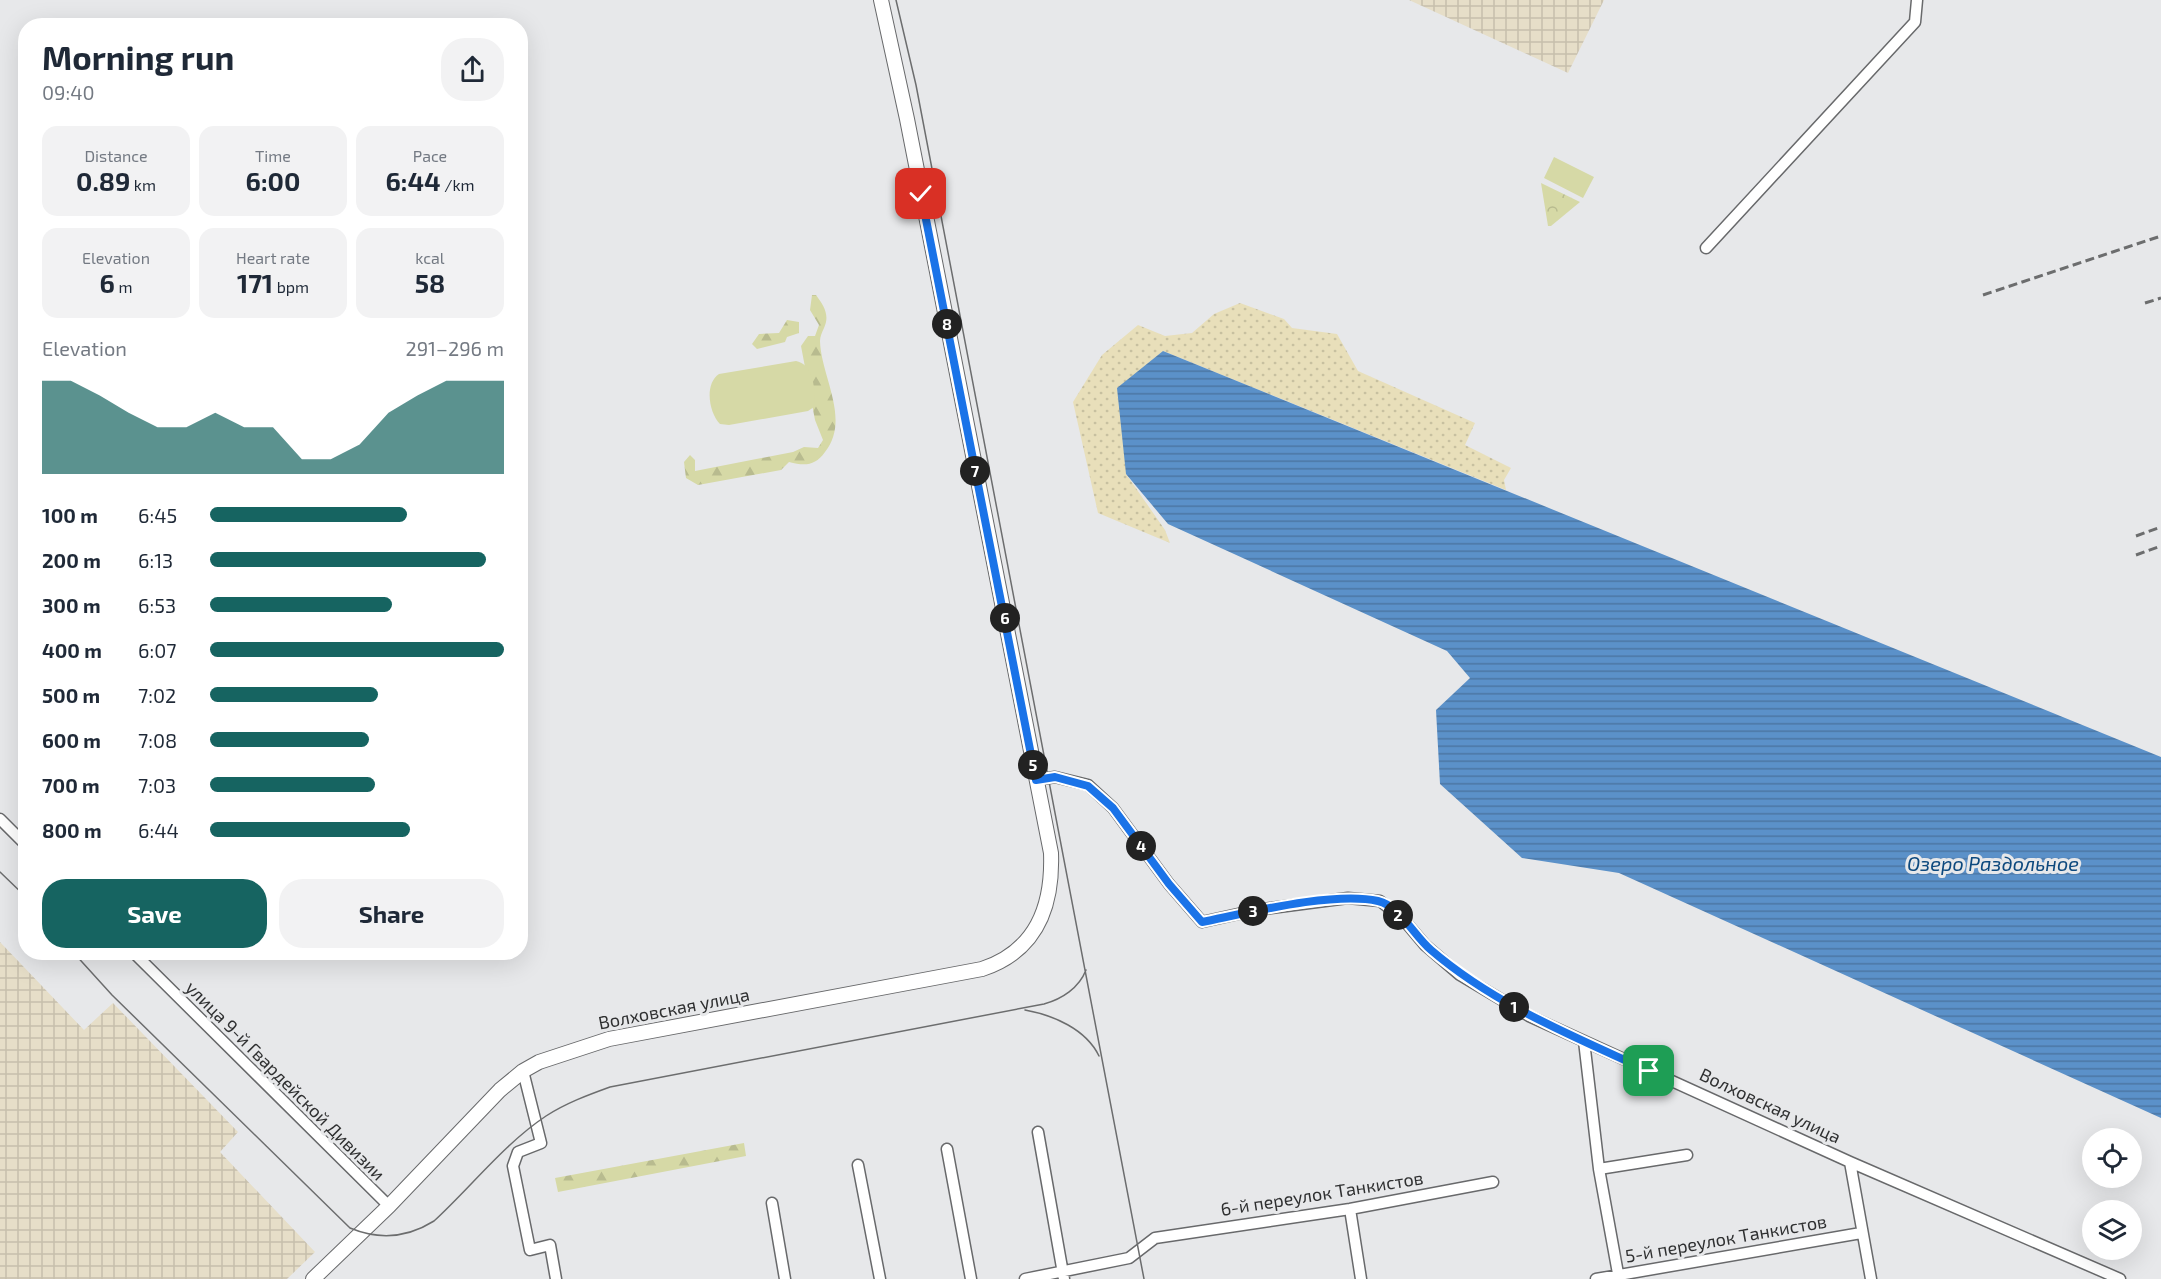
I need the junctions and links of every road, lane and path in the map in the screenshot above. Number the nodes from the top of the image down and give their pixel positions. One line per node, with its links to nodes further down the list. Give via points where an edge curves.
1 (881, 0): 4 (main road, Волховская улица)
2 (1917, 0): 3 (street, via 1915,22)
3 (1706, 248)
4 (1036, 780): 8 (street, Волховская улица, via 1055,777 1088,786 1113,808 1202,922 1256,910 1348,898 1380,901 1460,975 1529,1016); 9 (main road, Волховская улица, via 1051,853 1052,883 1042,915 1027,941 1000,963 609,1039 562,1052)
5 (0, 819): 6 (street)
6 (18, 837)
7 (141, 960): 18 (street, улица 9-й Гвардейской Дивизии)
8 (1584, 1041): 13 (street, Волховская улица); 15 (street)
9 (523, 1071): 18 (main road, Волховская улица); 25 (street, via 541,1143 518,1152 513,1166 530,1250 550,1245)
10 (1038, 1132): 22 (street)
11 (947, 1149): 28 (street)
12 (1687, 1155): 15 (street)
13 (1850, 1162): 20 (street); 33 (street, Волховская улица)
14 (858, 1165): 27 (street)
15 (1599, 1169): 23 (street)
16 (1493, 1182): 19 (street, 6-й переулок Танкистов)
17 (772, 1203): 26 (street)
18 (388, 1206): 21 (main road, Волховская улица)
19 (1350, 1209): 22 (street, 6-й переулок Танкистов, via 1155,1238 1129,1258); 30 (street)
20 (1861, 1233): 23 (street, 5-й переулок Танкистов); 32 (street)
21 (324, 1274): 24 (main road, Волховская улица)
22 (1063, 1275): 29 (street)
23 (1619, 1277): 31 (street, 5-й переулок Танкистов)
24 (313, 1279)
25 (556, 1279)
26 (785, 1279)
27 (880, 1279)
28 (971, 1279)
29 (1026, 1279)
30 (1361, 1279)
31 (1596, 1279)
32 (1871, 1279)
33 (2120, 1279)

